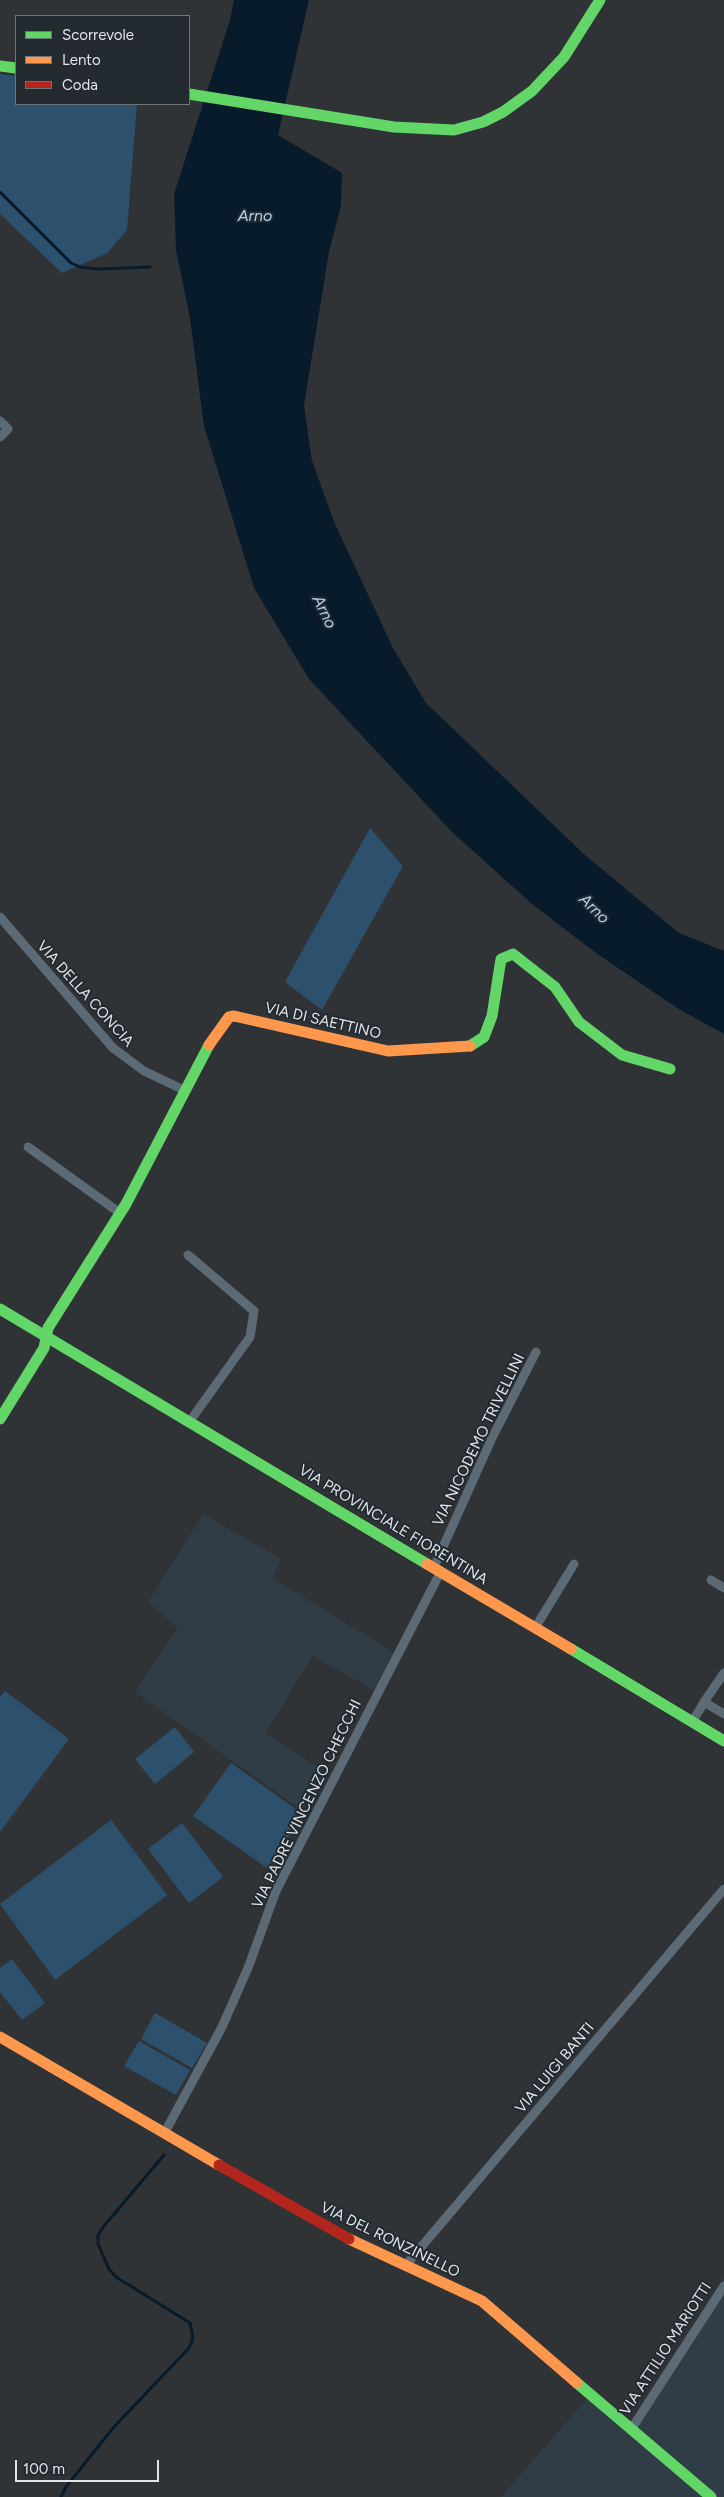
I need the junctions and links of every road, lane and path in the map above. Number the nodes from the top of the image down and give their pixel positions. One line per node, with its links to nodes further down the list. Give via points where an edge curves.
1 (600, 0): 4 (street, via 564,57 532,91 483,122 454,130 394,127)
2 (0, 66): 3 (street)
3 (15, 68)
4 (190, 94)
5 (0, 421): 6 (street, via 8,429)
6 (0, 437)
7 (0, 917): 9 (street, VIA DELLA CONCIA, via 113,1048 144,1071)
8 (670, 1070): 9 (street, VIA DI SAETTINO, via 622,1056 579,1022 555,987 513,954 501,959 492,1016 484,1036 472,1046 388,1051 234,1016 222,1024)
9 (186, 1091): 11 (street, VIA DI SAETTINO)
10 (28, 1147): 11 (street)
11 (120, 1213): 14 (street, VIA DI SAETTINO)
12 (188, 1255): 17 (street, via 254,1311 250,1337)
13 (0, 1309): 14 (street, VIA PROVINCIALE FIORENTINA)
14 (46, 1336): 16 (street, VIA DI SAETTINO, via 44,1348); 17 (street, VIA PROVINCIALE FIORENTINA)
15 (536, 1352): 19 (street, VIA NICODEMO TRIVELLINI, via 492,1438)
16 (0, 1419)
17 (190, 1421): 19 (street, VIA PROVINCIALE FIORENTINA)
18 (574, 1564): 22 (street)
19 (437, 1569): 22 (street, VIA PROVINCIALE FIORENTINA); 30 (street, VIA PADRE VINCENZO CHECCHI, via 276,1891 222,2027)
20 (711, 1580): 21 (street)
21 (724, 1588)
22 (535, 1628): 26 (street, VIA PROVINCIALE FIORENTINA)
23 (722, 1676): 24 (street)
24 (704, 1702): 25 (street); 26 (street)
25 (724, 1714)
26 (692, 1722): 27 (street, VIA PROVINCIALE FIORENTINA)
27 (724, 1741)
28 (724, 1889): 31 (street, VIA LUIGI BANTI)
29 (0, 2037): 30 (street, VIA DEL RONZINELLO)
30 (165, 2132): 31 (street, VIA DEL RONZINELLO, via 336,2233)
31 (406, 2265): 33 (street, VIA DEL RONZINELLO, via 482,2300)
32 (724, 2286): 33 (street, VIA ATTILIO MARIOTTI)
33 (632, 2428): 34 (street, VIA DEL RONZINELLO)
34 (711, 2497)

